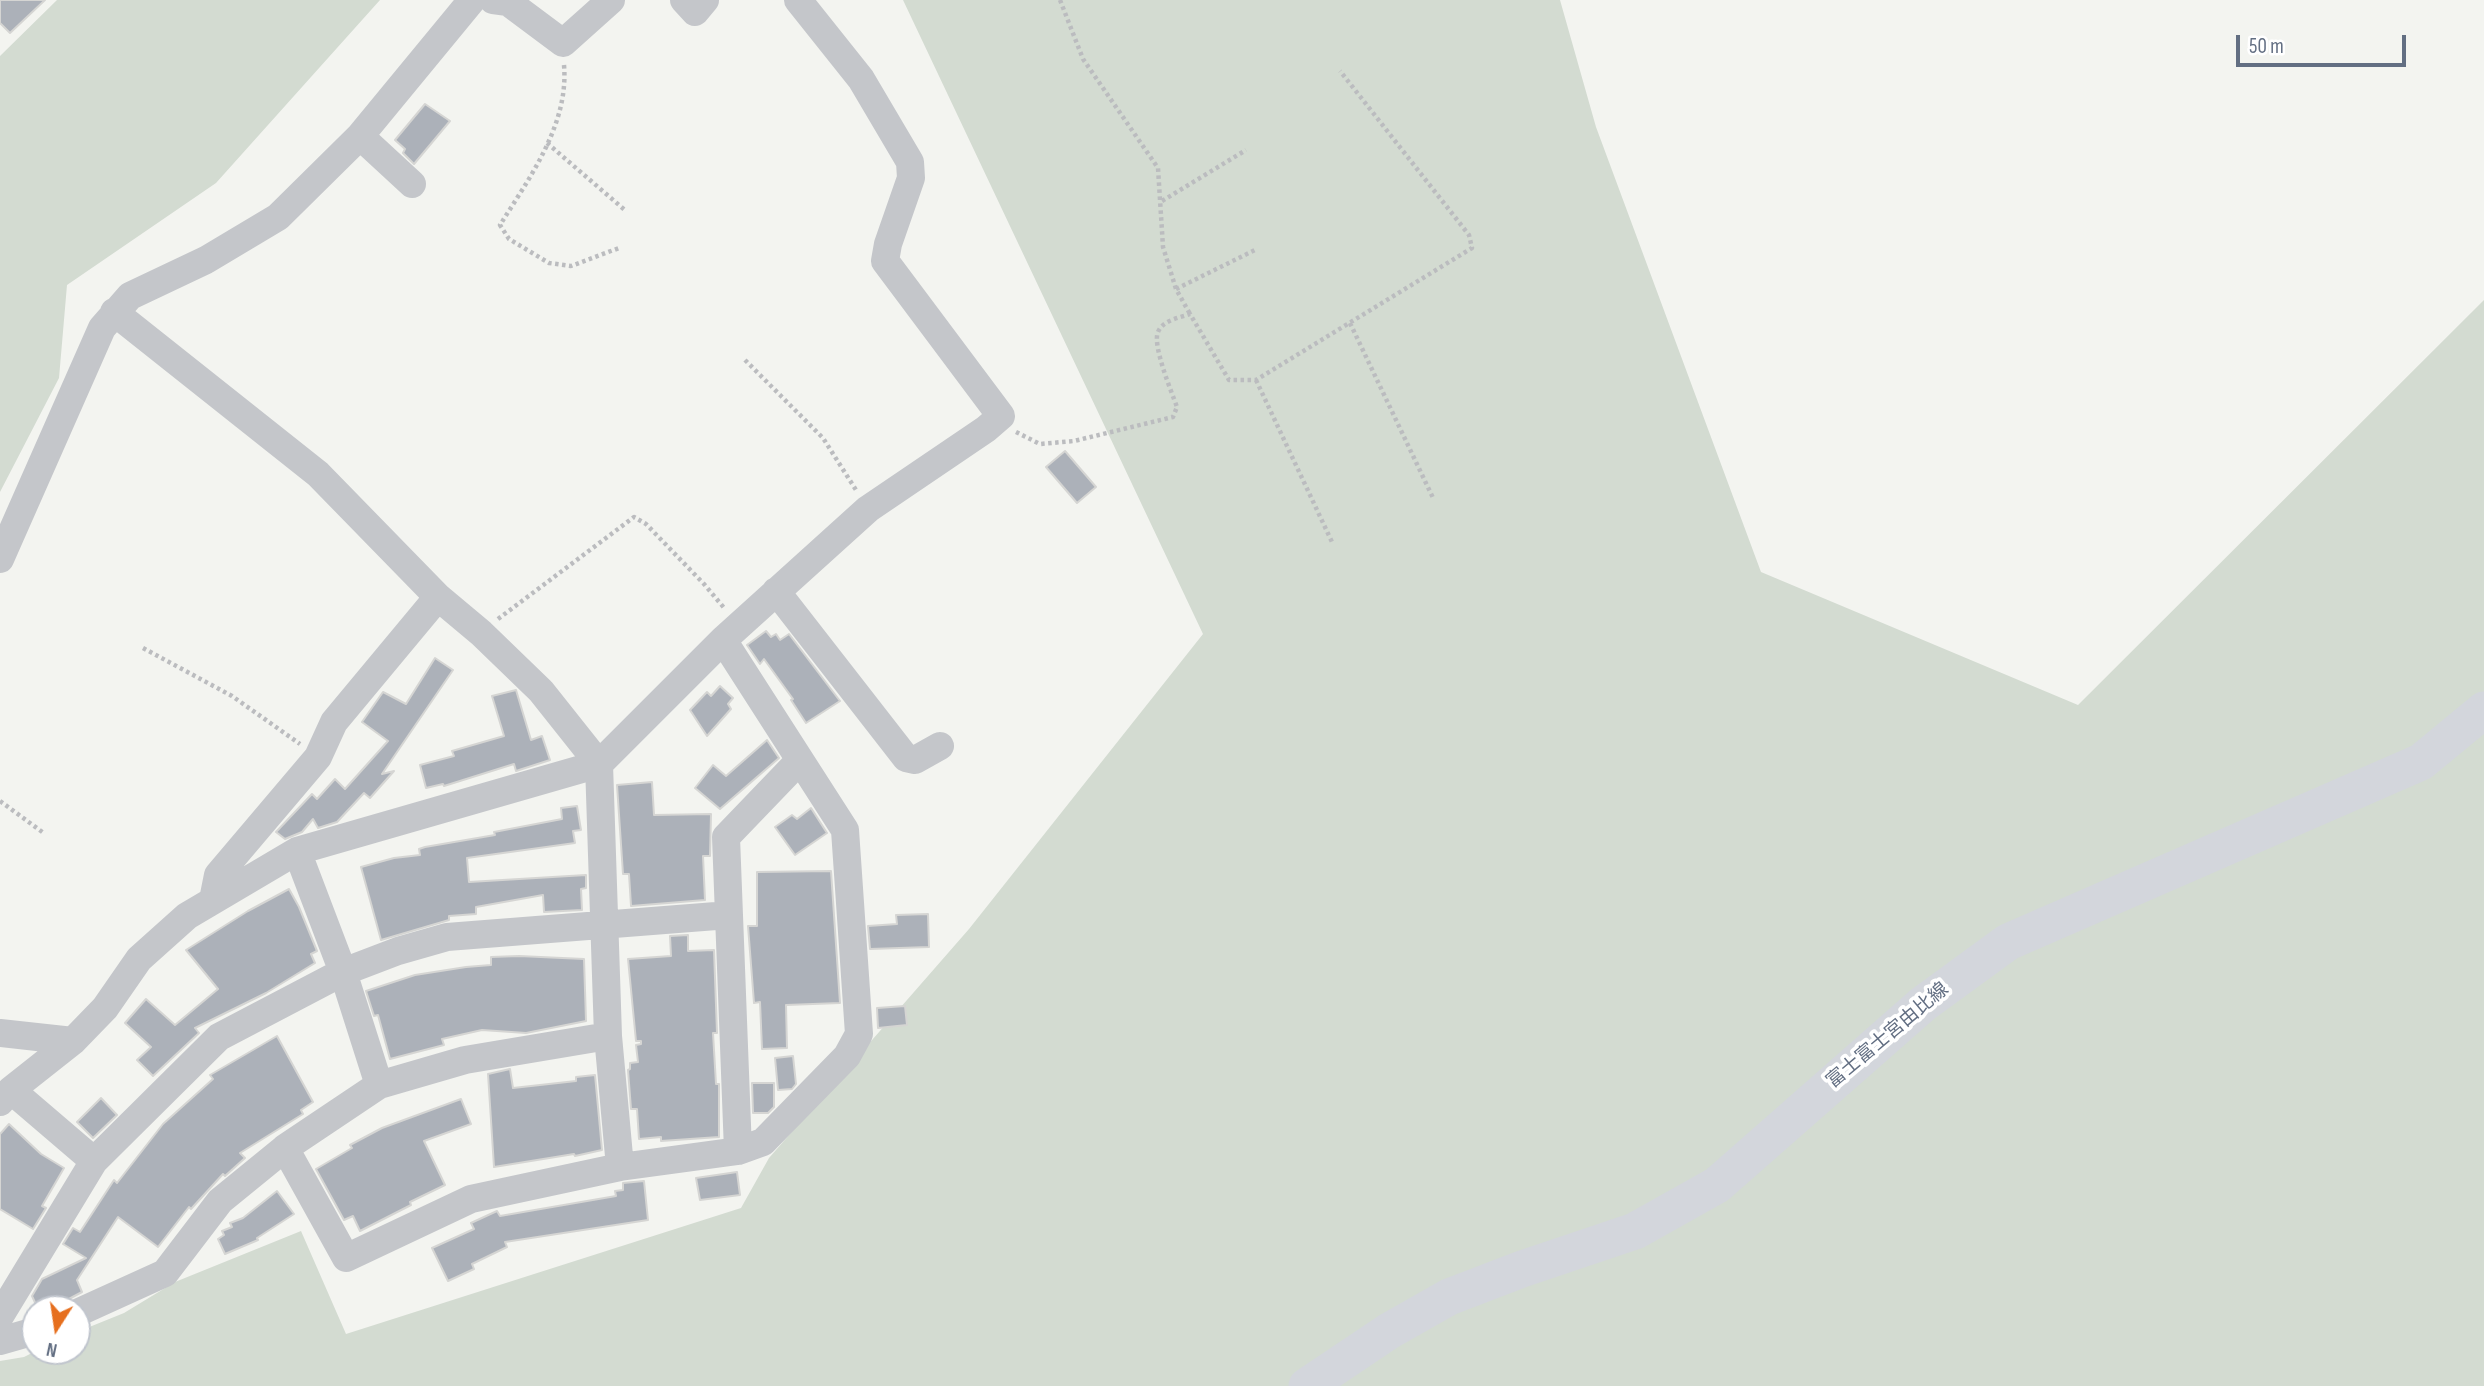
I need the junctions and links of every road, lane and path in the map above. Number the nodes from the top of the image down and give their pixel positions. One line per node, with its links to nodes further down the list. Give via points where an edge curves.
1 (472, 0): 10 (street)
2 (494, 0): 8 (street, via 508,2)
3 (611, 0): 8 (street)
4 (684, 0): 5 (street, via 695,12)
5 (705, 0)
6 (798, 0): 24 (street, via 861,79 910,162 911,178 885,261)
7 (1060, 0): 14 (path, via 1083,59 1158,168)
8 (563, 43): 11 (path, via 566,84)
9 (1340, 71): 21 (path, via 1469,235 1472,248)
10 (360, 136): 13 (street); 19 (street, via 278,217 205,260 130,296)
11 (547, 143): 15 (path); 16 (path, via 500,225 509,239 549,263 571,266)
12 (1246, 150): 14 (path)
13 (412, 184)
14 (1162, 201): 18 (path, via 1163,247)
15 (625, 211)
16 (619, 248)
17 (1257, 249): 18 (path)
18 (1176, 289): 20 (path)
19 (114, 312): 28 (street, via 102,328); 30 (street, via 318,474)
20 (1191, 314): 23 (path, via 1229,380); 24 (path, via 1167,321 1157,333 1177,407 1173,416 1074,441 1040,444 1019,434)
21 (1350, 323): 23 (path); 25 (path)
22 (746, 360): 26 (path, via 823,438)
23 (1256, 380): 27 (path)
24 (1001, 416): 26 (street)
25 (1434, 500)
26 (868, 509): 29 (street)
27 (1332, 542)
28 (0, 559)
29 (776, 591): 32 (street); 35 (street, via 906,758 915,760)
30 (438, 597): 31 (street); 36 (street, via 334,722)
31 (481, 633): 32 (path, via 634,517 704,584); 38 (street, via 541,691)
32 (731, 633): 37 (street); 38 (street)
33 (143, 648): 36 (path, via 232,696)
34 (2484, 710): 59 (main road, 富士富士宮由比線, via 2421,762 2008,942 1923,1004 1717,1185 1635,1231 1449,1297)
35 (940, 746)
36 (318, 757): 42 (street, via 218,874)
37 (800, 760): 43 (street, via 726,837); 52 (street, via 845,830 859,1034 847,1056 763,1142)
38 (599, 764): 41 (street); 44 (street)
39 (0, 801): 40 (path)
40 (45, 834)
41 (297, 851): 42 (street); 45 (street)
42 (213, 900): 48 (street, via 187,916 139,959 105,1008)
43 (729, 915): 44 (street); 52 (street)
44 (605, 925): 45 (street, via 447,937); 47 (street)
45 (343, 972): 49 (street); 53 (street, via 219,1038)
46 (0, 1033): 48 (street)
47 (608, 1036): 49 (street, via 465,1060); 54 (street)
48 (73, 1041): 50 (street)
49 (379, 1085): 51 (street)
50 (5, 1096): 53 (street)
51 (285, 1148): 54 (street, via 346,1258 471,1199); 55 (street, via 220,1201 165,1273)
52 (738, 1151): 54 (street)
53 (94, 1161): 56 (street)
54 (620, 1167)
55 (91, 1307)
56 (0, 1316)
57 (21, 1335): 58 (street)
58 (0, 1341)
59 (1307, 1386)

